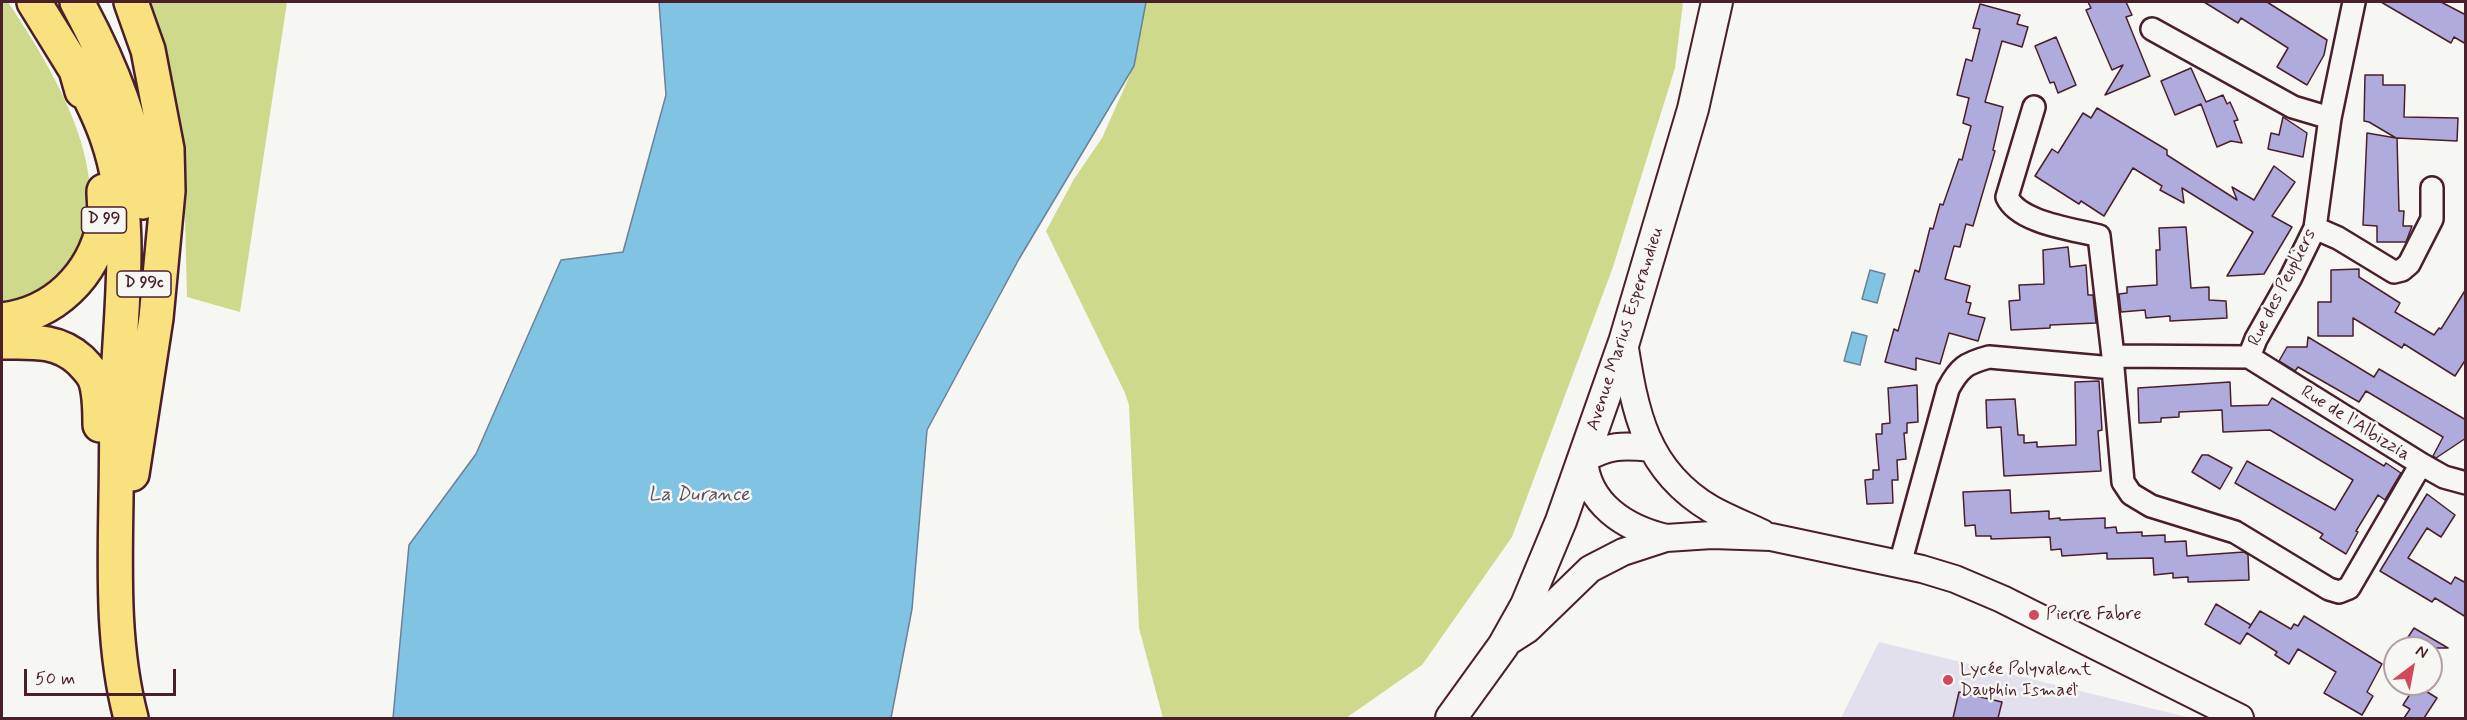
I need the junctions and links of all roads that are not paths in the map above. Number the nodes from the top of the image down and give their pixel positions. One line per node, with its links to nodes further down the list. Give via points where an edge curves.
1 (34, 2): 7 (main road)
2 (77, 2): 21 (main road, D 99c, via 121,98 142,188 146,246 143,316)
3 (131, 2): 21 (main road, via 148,50 167,149 168,191 156,318)
4 (1717, 2): 14 (main road, Avenue Marius Esperandieu, via 1693,109)
5 (2354, 2): 9 (street, Rue des Peupliers)
6 (2152, 29): 9 (street, via 2294,107)
7 (75, 70): 12 (main road, D 99, via 105,179 104,224 92,256 70,290 23,317); 25 (main road, D 99c, via 109,141 122,219)
8 (2034, 107): 16 (street, via 2007,197 2025,216 2099,236)
9 (2330, 118): 11 (street, Rue des Peupliers)
10 (2432, 188): 11 (street, via 2432,219 2402,270 2394,272)
11 (2315, 228): 15 (street, Rue des Peupliers)
12 (2, 320)
13 (2, 342): 25 (main road, via 56,345 71,352 95,378 100,404 101,469)
14 (1624, 342): 17 (street, via 1637,412); 18 (main road, Avenue Marius Esperandieu)
15 (2249, 357): 16 (street, Rue des Peupliers); 19 (street, Rue de l'Albizzia)
16 (2113, 362): 19 (street, via 2123,482 2132,494 2151,506 2235,532 2329,590 2349,588); 24 (street, Rue des Peupliers, via 1989,357 1972,361 1957,372 1948,389)
17 (1651, 448): 18 (street, via 1622,445); 22 (street, via 1672,476 1696,498)
18 (1584, 459): 23 (street, via 1591,489 1610,511 1635,529); 26 (main road, Avenue Marius Esperandieu, via 1538,578)
19 (2421, 464): 20 (street, Rue de l'Albizzia, via 2444,477)
20 (2466, 483)
21 (123, 526): 25 (main road, D 99c)
22 (1771, 537): 23 (street); 24 (street)
23 (1666, 538): 26 (street, via 1623,552 1590,569 1528,629)
24 (1900, 564): 29 (street, via 1986,591)
25 (115, 577): 27 (main road, D 99c, via 118,647)
26 (1503, 646): 28 (main road, Avenue Marius Esperandieu)
27 (131, 718)
28 (1451, 718)
29 (2240, 718)

